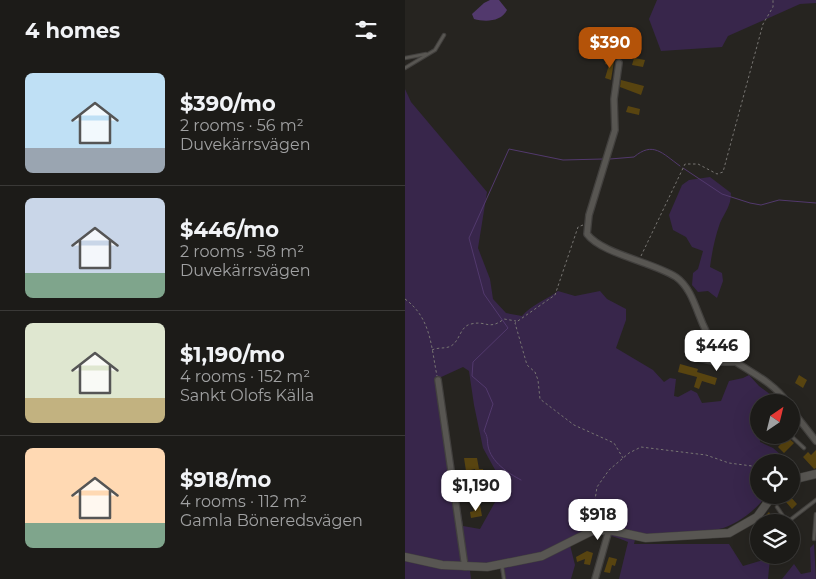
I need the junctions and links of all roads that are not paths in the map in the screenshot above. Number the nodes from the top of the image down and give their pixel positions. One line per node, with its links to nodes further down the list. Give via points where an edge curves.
1 (444, 35): 2 (lane, via 437,48)
2 (429, 53): 3 (lane); 5 (lane)
3 (405, 58)
4 (619, 63): 7 (street, via 613,99 615,130 587,234 595,242 670,274 683,285 711,340)
5 (405, 68)
6 (699, 358): 7 (street)
7 (736, 362): 9 (street, via 766,381)
8 (438, 380): 24 (street)
9 (779, 394)
10 (800, 421): 11 (street)
11 (816, 441)
12 (800, 444): 13 (lane)
13 (804, 448)
14 (816, 474): 15 (street)
15 (800, 478)
16 (816, 500): 18 (lane, via 790,520)
17 (767, 504): 20 (street, via 758,516 729,533 643,538)
18 (777, 507)
19 (816, 517): 21 (lane)
20 (609, 530): 23 (street, via 591,531 542,556); 26 (street)
21 (814, 539)
22 (405, 557): 24 (street)
23 (501, 565): 24 (street); 25 (lane)
24 (465, 567)
25 (504, 579)
26 (595, 579)

